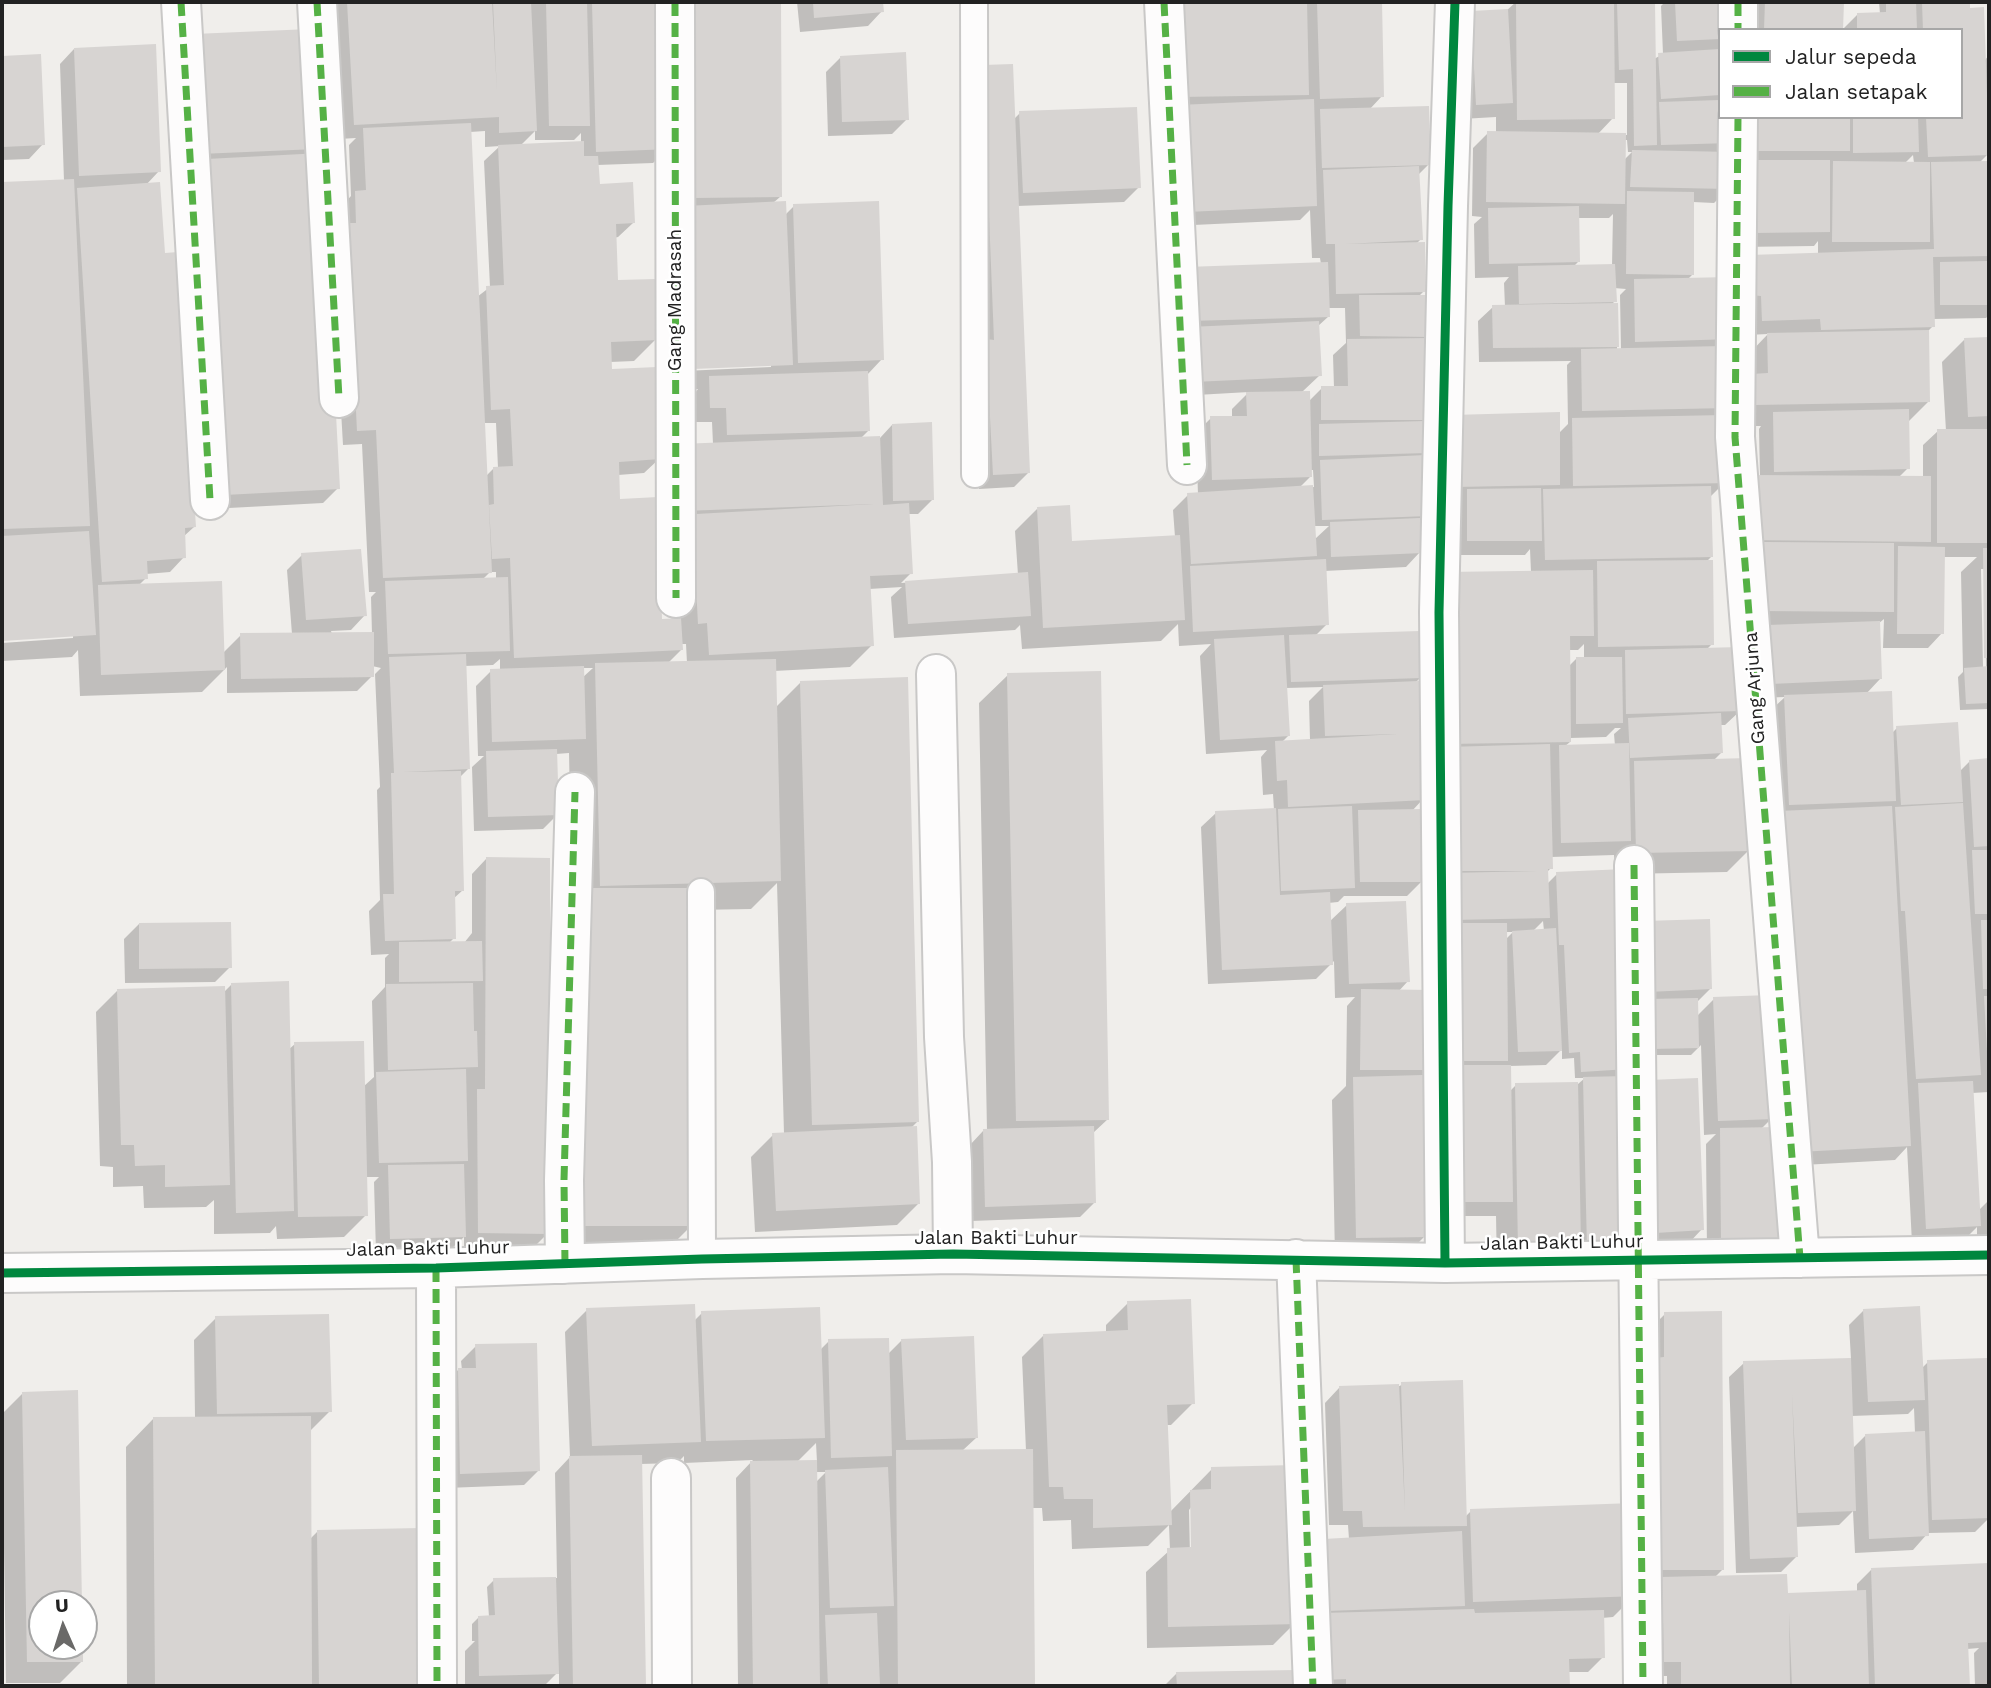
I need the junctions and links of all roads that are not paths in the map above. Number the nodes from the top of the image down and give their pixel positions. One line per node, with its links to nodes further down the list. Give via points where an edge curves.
1 (181, 2): 13 (street)
2 (317, 2): 10 (street)
3 (675, 2): 14 (street, Gang Madrasah)
4 (974, 2): 12 (lane)
5 (1164, 2): 11 (street)
6 (1455, 2): 25 (street, via 1439,612)
7 (1738, 2): 8 (street)
8 (1738, 28)
9 (1738, 119): 21 (street, Gang Arjuna, via 1735,437)
10 (339, 398)
11 (1187, 465)
12 (975, 474)
13 (210, 500)
14 (676, 598)
15 (936, 674): 19 (street)
16 (575, 792): 26 (street)
17 (1634, 865): 24 (street)
18 (701, 892): 22 (lane)
19 (953, 1254): 22 (street, Jalan Bakti Luhur); 23 (street, Jalan Bakti Luhur)
20 (1989, 1255): 21 (street, Jalan Bakti Luhur)
21 (1800, 1258): 24 (street, Jalan Bakti Luhur)
22 (702, 1259): 26 (street, Jalan Bakti Luhur)
23 (1296, 1259): 25 (street, Jalan Bakti Luhur); 32 (street)
24 (1639, 1259): 25 (street, Jalan Bakti Luhur); 33 (street)
25 (1445, 1263)
26 (565, 1264): 27 (street, Jalan Bakti Luhur)
27 (436, 1268): 28 (street, Jalan Bakti Luhur); 30 (street)
28 (2, 1273)
29 (671, 1478): 31 (street)
30 (437, 1686)
31 (672, 1686)
32 (1313, 1686)
33 (1643, 1686)

